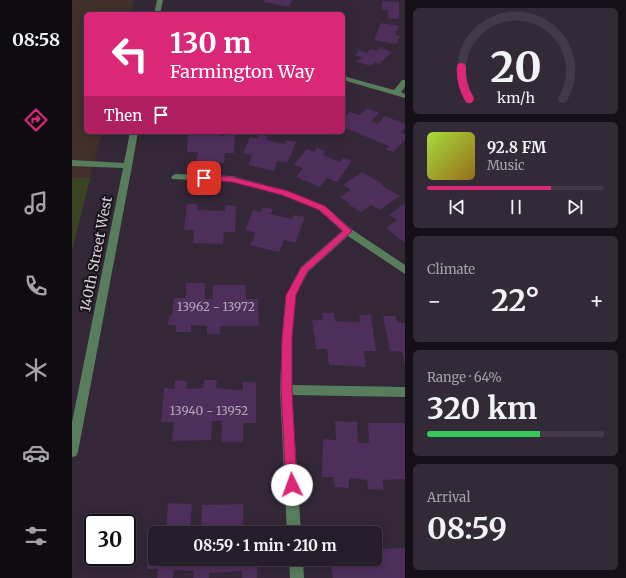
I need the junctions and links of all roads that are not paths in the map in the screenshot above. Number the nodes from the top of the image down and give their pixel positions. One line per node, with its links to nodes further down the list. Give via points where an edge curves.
1 (160, 0): 2 (street)
2 (157, 12)
3 (345, 79): 5 (street)
4 (405, 82): 5 (street)
5 (396, 93): 6 (street)
6 (405, 96)
7 (134, 134): 9 (street, 140th Street West)
8 (72, 163): 9 (street)
9 (128, 166): 15 (street, 140th Street West)
10 (175, 178): 11 (street, via 232,179 285,193 322,208)
11 (348, 231): 12 (street); 13 (street, via 304,270 291,295)
12 (405, 270)
13 (286, 390): 14 (street); 16 (street)
14 (405, 392)
15 (72, 452)
16 (294, 526)
17 (296, 566): 18 (street)
18 (297, 578)

